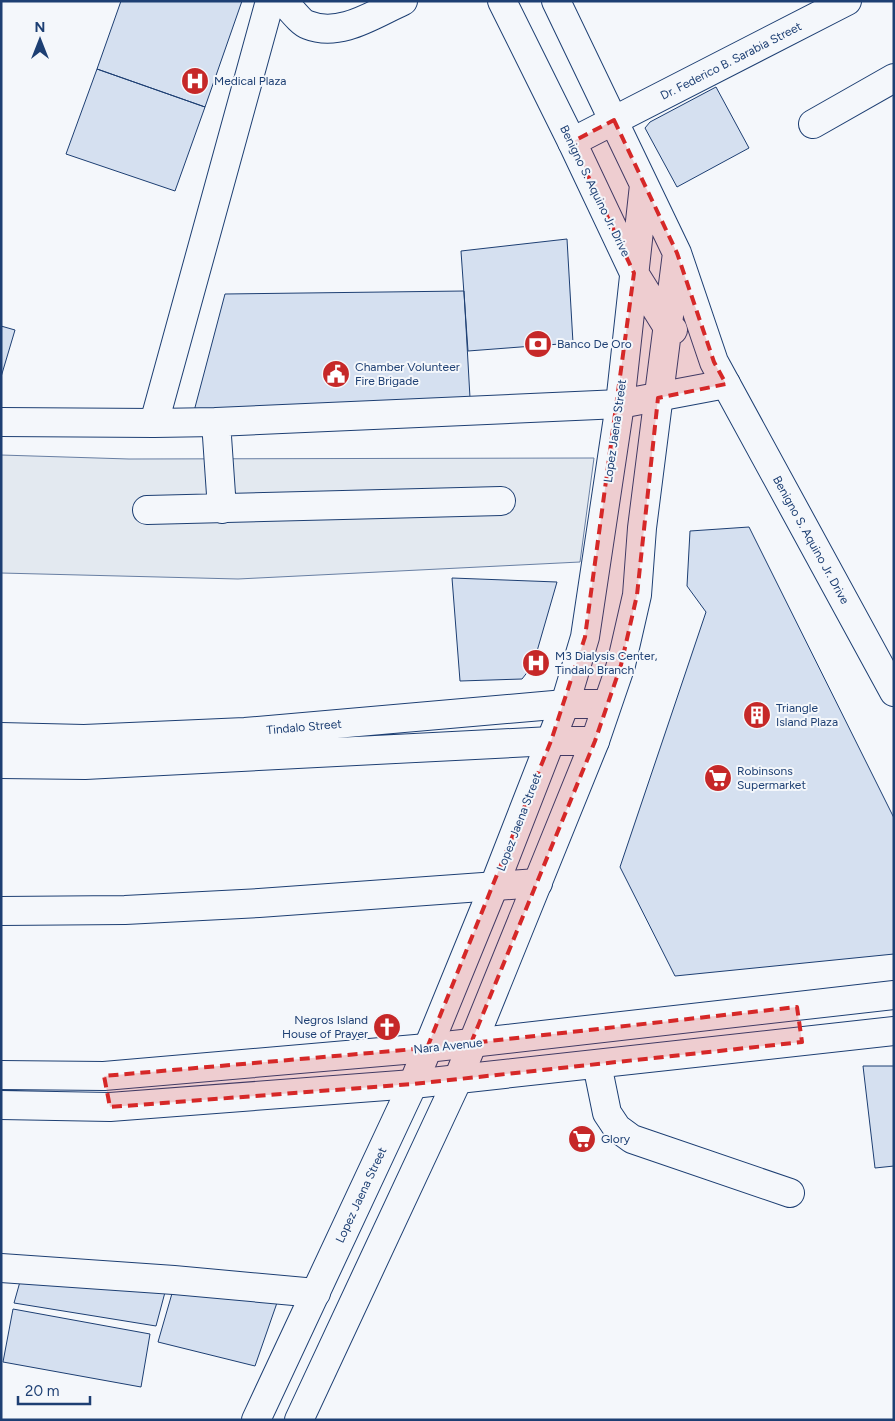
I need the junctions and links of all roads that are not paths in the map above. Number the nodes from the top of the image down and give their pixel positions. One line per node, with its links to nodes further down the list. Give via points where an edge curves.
1 (270, 1): 20 (street)
2 (283, 1): 3 (street, via 306,25 328,30 344,28)
3 (403, 1)
4 (502, 1): 10 (street, Benigno S. Aquino Jr. Drive)
5 (556, 1): 8 (street, Benigno S. Aquino Jr. Drive)
6 (847, 1): 8 (street, Dr. Federico B. Sarabia Street)
7 (894, 78): 9 (street)
8 (614, 120): 10 (street, Dr. Federico B. Sarabia Street); 11 (street, Benigno S. Aquino Jr. Drive)
9 (813, 124)
10 (572, 142): 13 (street, Benigno S. Aquino Jr. Drive)
11 (644, 185): 12 (street, Benigno S. Aquino Jr. Drive); 13 (street, Lopez Jaena Street)
12 (677, 253): 14 (street); 15 (street, Benigno S. Aquino Jr. Drive)
13 (634, 273): 14 (street, Benigno S. Aquino Jr. Drive); 17 (street, Lopez Jaena Street)
14 (668, 326): 15 (street, Benigno S. Aquino Jr. Drive); 16 (street)
15 (720, 373): 16 (street); 26 (street, Benigno S. Aquino Jr. Drive)
16 (658, 398): 17 (street); 25 (street)
17 (620, 404): 19 (street); 24 (street, Lopez Jaena Street)
18 (1, 422): 20 (street)
19 (216, 422): 20 (street); 22 (street)
20 (154, 423)
21 (501, 501): 22 (street)
22 (222, 509): 23 (street)
23 (147, 510)
24 (602, 524): 25 (street); 27 (street, Lopez Jaena Street, via 585,636)
25 (642, 528): 28 (street, via 637,595 621,665)
26 (894, 692)
27 (564, 704): 28 (street, Tindalo Street); 30 (street, Lopez Jaena Street); 32 (street, Tindalo Street)
28 (607, 704): 31 (street)
29 (1, 737): 33 (street, Tindalo Street)
30 (551, 741): 31 (street, Tindalo Street); 32 (street, Tindalo Street); 36 (street, Lopez Jaena Street)
31 (595, 741): 35 (street)
32 (246, 744): 33 (street, Tindalo Street)
33 (85, 752): 34 (street, Tindalo Street)
34 (1, 764)
35 (538, 883): 36 (street); 43 (street)
36 (494, 886): 37 (street, via 125,910); 44 (street, Lopez Jaena Street)
37 (1, 911)
38 (894, 996): 39 (street, Nara Avenue)
39 (797, 1007): 40 (street, Nara Avenue); 42 (street)
40 (707, 1017): 43 (street, Nara Avenue); 45 (street)
41 (894, 1031): 42 (street)
42 (802, 1042): 45 (street)
43 (471, 1044): 44 (street, Nara Avenue); 49 (street)
44 (427, 1048): 48 (street, Nara Avenue); 50 (street, Lopez Jaena Street)
45 (711, 1052): 46 (street)
46 (597, 1064): 49 (street); 53 (street, via 607,1113 617,1128 632,1139)
47 (1, 1076): 48 (street, Nara Avenue)
48 (104, 1076): 52 (street)
49 (458, 1079): 50 (street); 57 (street)
50 (413, 1084): 52 (street); 55 (street, Lopez Jaena Street)
51 (1, 1105): 52 (street)
52 (110, 1107)
53 (790, 1193)
54 (1, 1268): 55 (street)
55 (316, 1293): 56 (street, Lopez Jaena Street)
56 (256, 1420)
57 (300, 1420)

